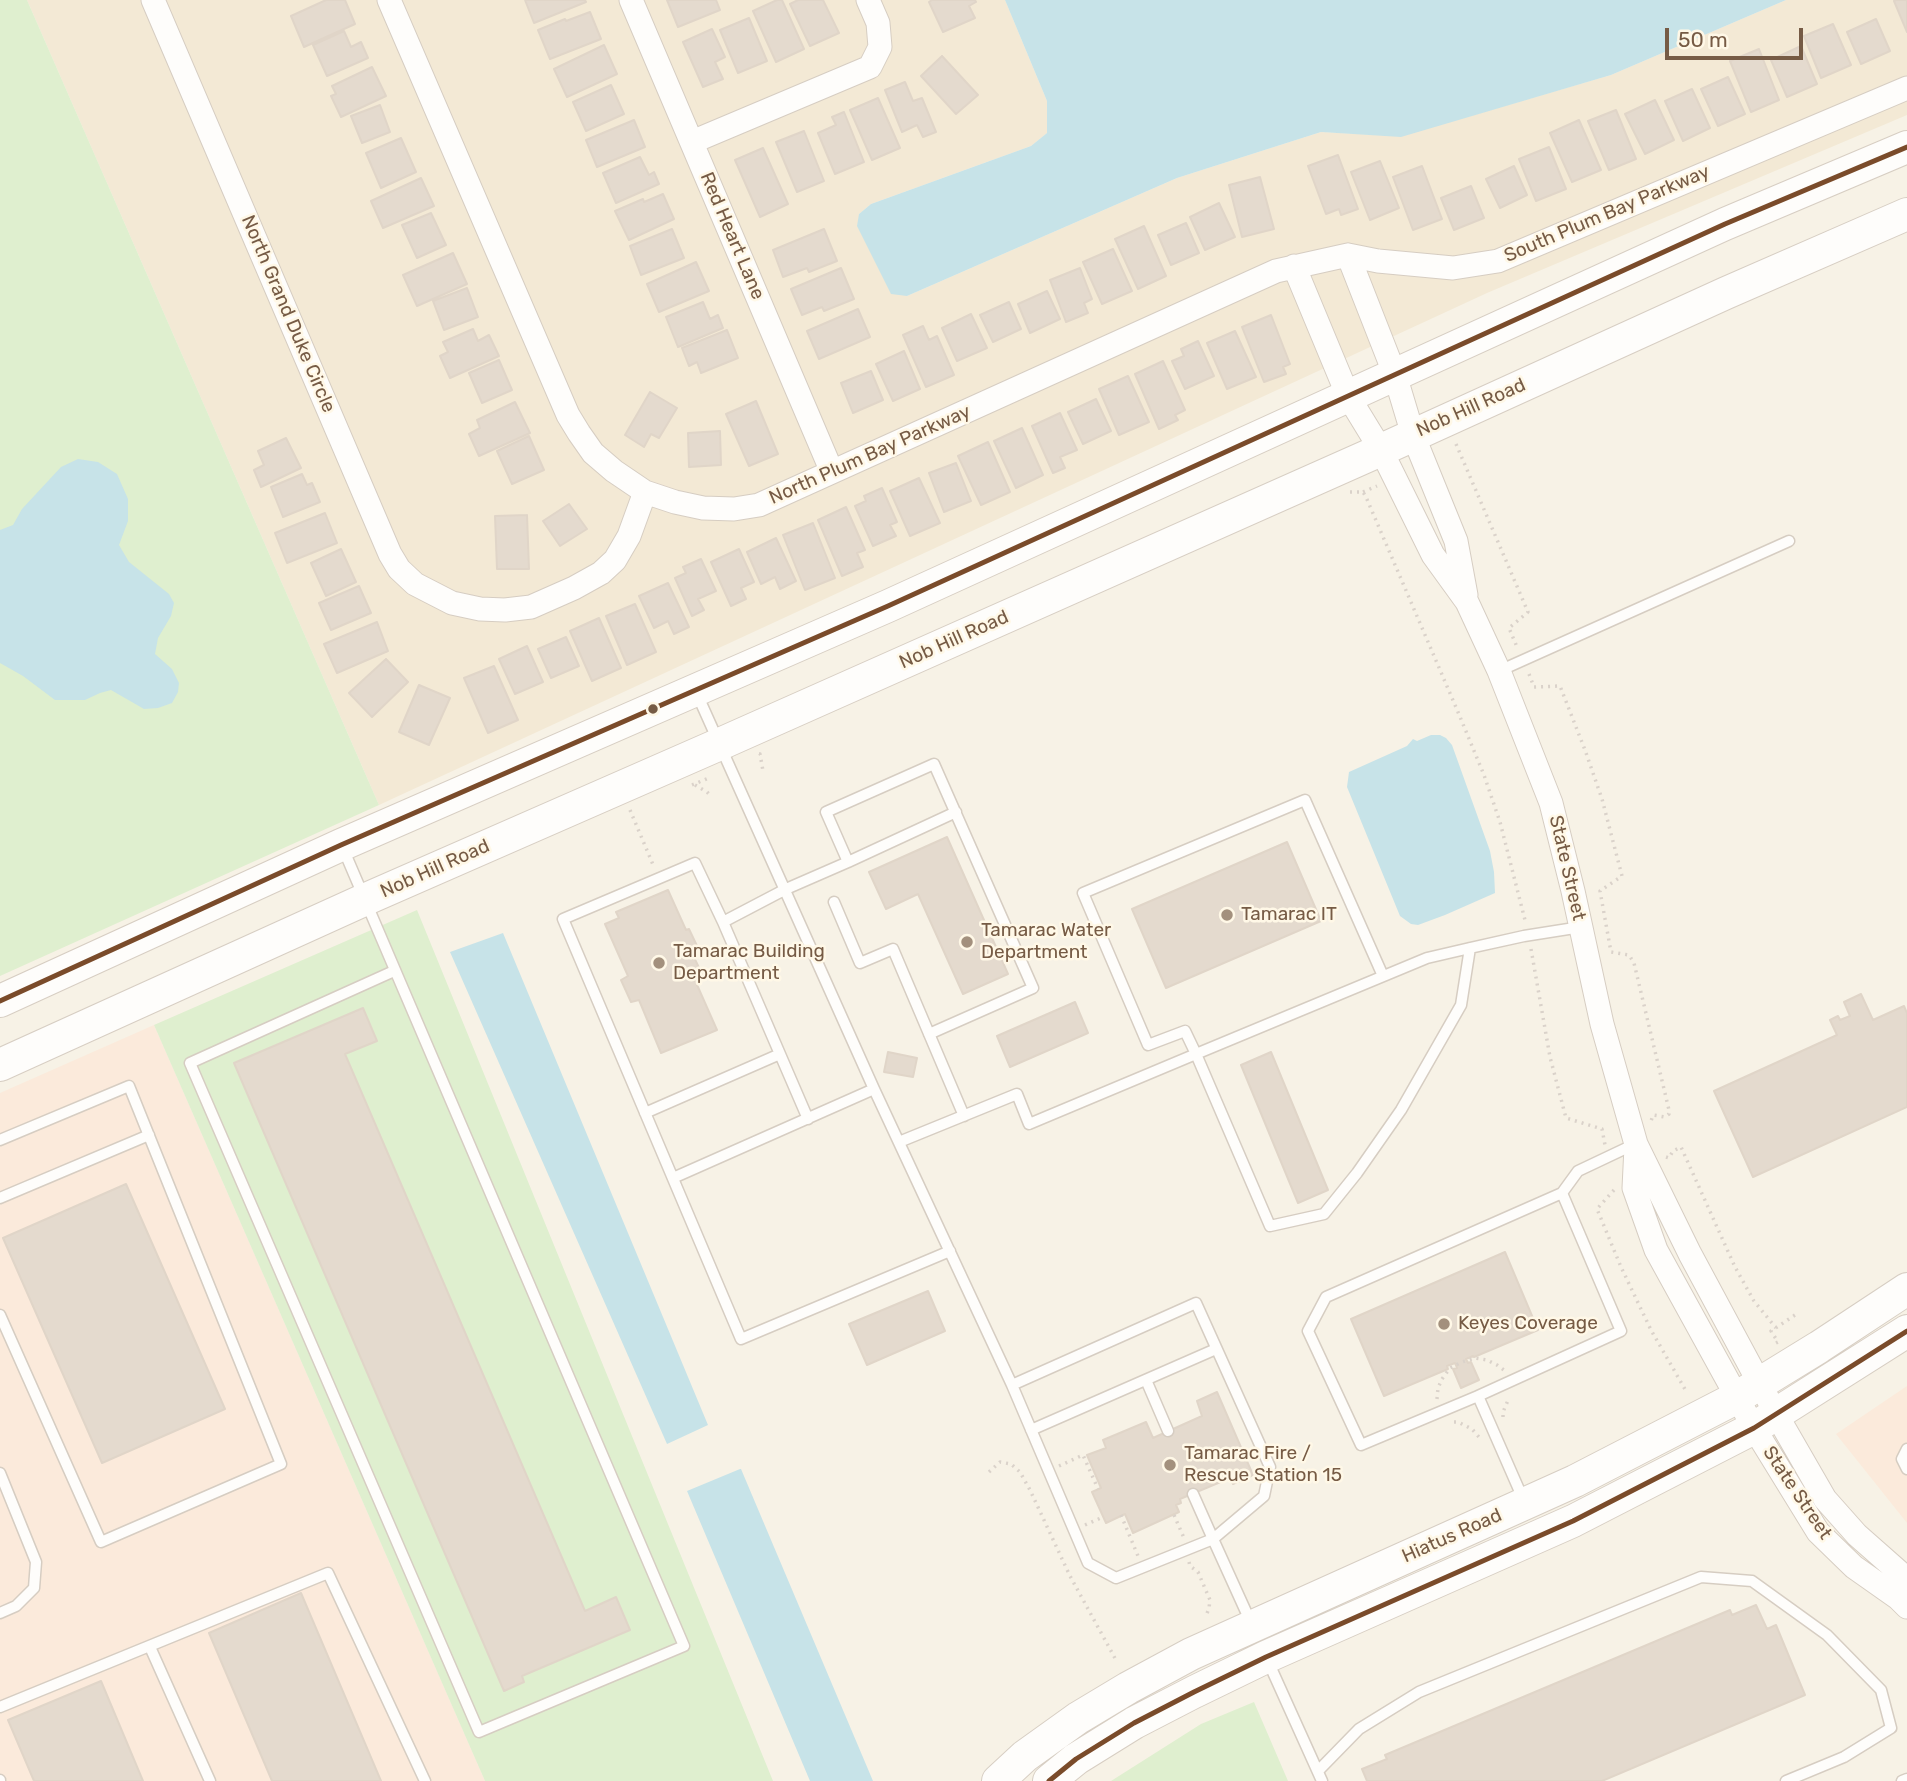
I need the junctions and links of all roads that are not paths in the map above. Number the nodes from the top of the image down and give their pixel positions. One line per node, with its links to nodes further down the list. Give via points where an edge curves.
1 (153, 0): 16 (street, North Grand Duke Circle, via 399,569 452,603 480,609 531,607 601,573 615,560)
2 (389, 0): 16 (street, North Plum Bay Parkway, via 568,415 593,453)
3 (631, 0): 6 (street, Red Heart Lane)
4 (868, 0): 6 (street, via 878,23 880,47 870,67)
5 (1907, 88): 9 (street, South Plum Bay Parkway, via 1498,261 1453,268)
6 (692, 142): 15 (street, Red Heart Lane)
7 (1907, 147): 11 (main road, via 1725,224)
8 (1907, 214): 13 (main road, Nob Hill Road)
9 (1348, 255): 10 (street, South Plum Bay Parkway); 11 (street, State Street)
10 (1294, 266): 12 (street, State Street); 15 (street, North Plum Bay Parkway)
11 (1395, 375): 12 (main road); 13 (street, State Street)
12 (1348, 396): 14 (street, State Street); 20 (main road)
13 (1413, 435): 14 (main road, Nob Hill Road); 18 (street, State Street, via 1456,541)
14 (1381, 450): 18 (street, State Street, via 1433,555); 21 (main road, Nob Hill Road)
15 (832, 472): 16 (street, North Plum Bay Parkway, via 760,505 734,509 703,508)
16 (645, 492)
17 (1789, 541): 19 (lane)
18 (1467, 602): 19 (street, State Street)
19 (1499, 671): 29 (street, State Street, via 1551,803)
20 (696, 690): 21 (lane); 23 (main road)
21 (725, 756): 25 (lane); 26 (main road, Nob Hill Road)
22 (956, 812): 24 (lane); 24 (lane, via 934,764 826,812); 34 (lane, via 1032,988)
23 (341, 845): 26 (lane); 33 (main road)
24 (848, 862): 25 (lane)
25 (786, 889): 28 (lane); 38 (lane)
26 (364, 900): 31 (lane); 37 (main road, Nob Hill Road)
27 (834, 902): 34 (lane, via 860,963 893,949)
28 (723, 922): 35 (lane); 39 (lane, via 695,863 563,919)
29 (1581, 927): 30 (lane); 45 (street, State Street)
30 (1470, 948): 32 (lane, via 1427,958); 36 (lane, via 1461,1005 1401,1110 1324,1213 1269,1226)
31 (394, 971): 31 (lane, via 684,1646 479,1732 190,1063)
32 (1383, 976): 36 (lane); 36 (lane, via 1305,800 1083,893 1148,1045 1185,1031)
33 (0, 1001)
34 (929, 1034): 40 (lane)
35 (780, 1054): 39 (lane); 41 (lane)
36 (1196, 1054): 40 (lane, via 1029,1124 1017,1094)
37 (0, 1065)
38 (874, 1089): 41 (lane); 44 (lane)
39 (645, 1113): 46 (lane)
40 (964, 1116): 44 (lane)
41 (808, 1119): 46 (lane)
42 (149, 1135): 43 (lane, via 129,1086); 48 (lane); 51 (lane, via 281,1464 101,1542)
43 (0, 1140)
44 (899, 1142): 49 (lane)
45 (1636, 1144): 47 (lane, via 1578,1171); 55 (street, State Street); 55 (street, State Street, via 1634,1188 1656,1250)
46 (673, 1178): 49 (lane, via 741,1339)
47 (1562, 1193): 57 (lane, via 1621,1331); 57 (lane, via 1326,1297 1308,1331 1361,1445)
48 (1, 1196)
49 (950, 1251): 56 (lane)
50 (1907, 1289): 55 (main road, Hiatus Road, via 1819,1347)
51 (0, 1315)
52 (1907, 1331): 58 (main road, Hiatus Road)
53 (1216, 1349): 54 (lane); 56 (lane, via 1196,1303); 66 (lane, via 1270,1467 1264,1496)
54 (1146, 1380): 59 (lane); 60 (lane)
55 (1748, 1380): 58 (street); 65 (main road, Hiatus Road, via 1575,1481)
56 (1012, 1385): 59 (lane)
57 (1478, 1396): 65 (lane)
58 (1765, 1421): 67 (street, via 1857,1535); 68 (street, State Street, via 1818,1532 1854,1567); 70 (main road, Hiatus Road, via 1573,1521)
59 (1031, 1430): 66 (lane, via 1088,1563 1116,1578)
60 (1168, 1431)
61 (1907, 1449): 62 (lane, via 1902,1458)
62 (1907, 1469)
63 (0, 1473): 69 (lane, via 36,1562 34,1588 16,1606)
64 (1193, 1494): 66 (lane)
65 (1525, 1504): 70 (main road, Hiatus Road)
66 (1213, 1539): 70 (lane)
67 (1907, 1579)
68 (1907, 1607)
69 (0, 1613)
70 (1259, 1641): 73 (lane); 77 (main road, Hiatus Road, via 1191,1654 1078,1718); 78 (main road, Hiatus Road)
71 (150, 1647): 72 (lane); 75 (lane); 76 (lane, via 328,1573)
72 (0, 1707)
73 (1320, 1776): 79 (lane, via 1359,1729 1419,1692 1701,1577 1752,1581 1826,1635 1881,1690 1891,1728 1844,1757)
74 (1907, 1779): 80 (lane)
75 (210, 1781)
76 (425, 1781)
77 (998, 1781)
78 (1049, 1781)
79 (1786, 1781)
80 (1902, 1781)

